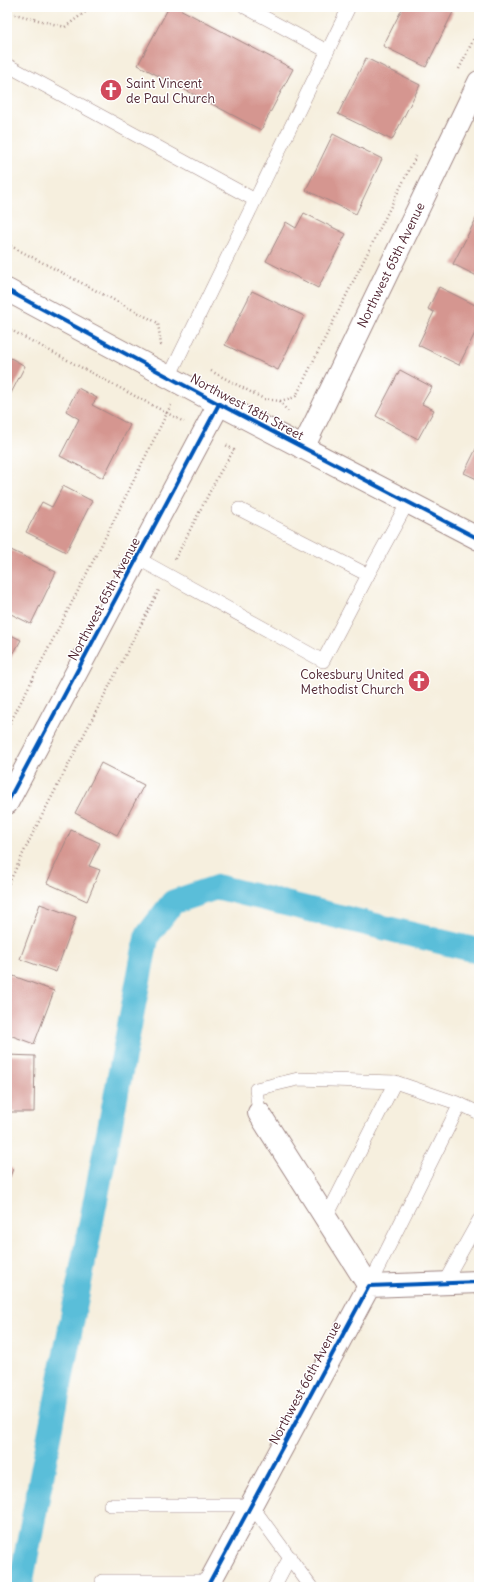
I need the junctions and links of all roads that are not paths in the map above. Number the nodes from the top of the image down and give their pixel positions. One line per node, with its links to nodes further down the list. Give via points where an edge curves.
1 (245, 7): 3 (lane)
2 (349, 7): 3 (lane)
3 (327, 51): 6 (lane)
4 (7, 65): 6 (lane)
5 (479, 82): 10 (street, Northwest 65th Avenue)
6 (255, 200): 8 (lane)
7 (7, 290): 8 (street, Northwest 18th Street)
8 (169, 377): 9 (street, Northwest 18th Street)
9 (219, 404): 10 (street, Northwest 18th Street); 14 (street, Northwest 65th Avenue)
10 (303, 448): 11 (street, Northwest 18th Street)
11 (408, 502): 13 (street, Northwest 18th Street); 15 (lane)
12 (239, 510): 15 (lane)
13 (479, 539)
14 (137, 558): 15 (lane, via 324,661); 16 (street, Northwest 65th Avenue)
15 (368, 575)
16 (7, 803)
17 (395, 1082): 18 (lane); 19 (lane, via 298,1079 256,1089); 21 (lane)
18 (460, 1104): 20 (lane); 25 (lane)
19 (259, 1113): 21 (street)
20 (479, 1113)
21 (326, 1218): 25 (street)
22 (479, 1220): 24 (lane)
23 (479, 1282): 24 (street)
24 (444, 1283): 25 (street)
25 (369, 1286): 27 (street, Northwest 66th Avenue)
26 (110, 1505): 27 (lane)
27 (251, 1505): 28 (lane); 30 (street, Northwest 66th Avenue)
28 (290, 1557): 31 (lane); 32 (lane)
29 (102, 1581): 30 (lane)
30 (209, 1584)
31 (274, 1587)
32 (311, 1587)

